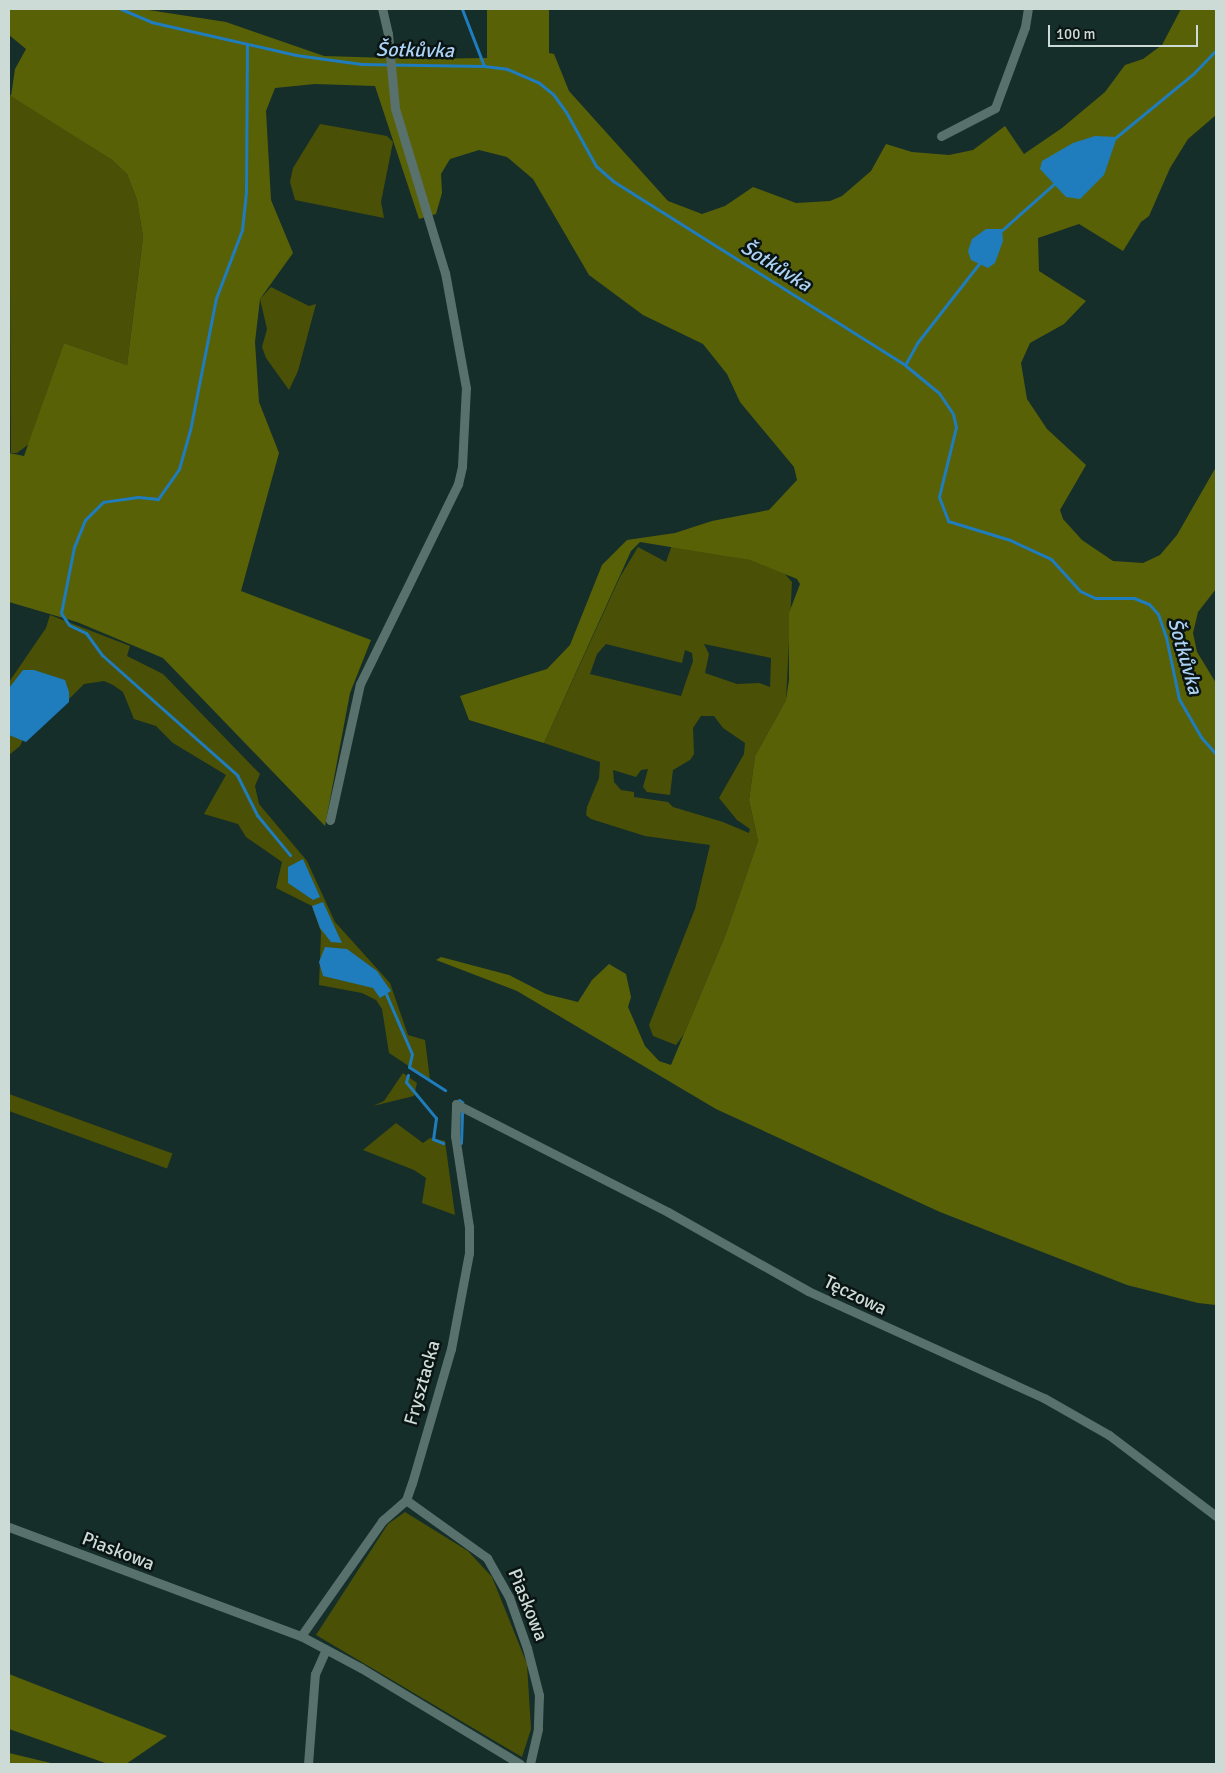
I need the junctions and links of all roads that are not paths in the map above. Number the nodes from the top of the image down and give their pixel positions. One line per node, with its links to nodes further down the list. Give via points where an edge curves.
1 (382, 9): 4 (street, via 400,129 445,272 464,378 462,466 458,484 360,684)
2 (1028, 9): 3 (street, via 1025,27 994,108)
3 (941, 136)
4 (330, 820)
5 (456, 1104): 6 (street, Frysztacka, via 455,1136 469,1227 469,1253 451,1347); 7 (street, Tęczowa, via 668,1212 808,1291 884,1328 976,1365 1058,1406 1109,1434)
6 (406, 1500): 9 (street, via 382,1521); 13 (street, Piaskowa, via 487,1558 509,1597 539,1694 538,1729)
7 (1216, 1516)
8 (9, 1527): 9 (street, Piaskowa)
9 (301, 1636): 10 (street, Piaskowa)
10 (326, 1649): 11 (street, via 315,1674); 12 (street)
11 (308, 1764)
12 (520, 1764)
13 (530, 1764)

